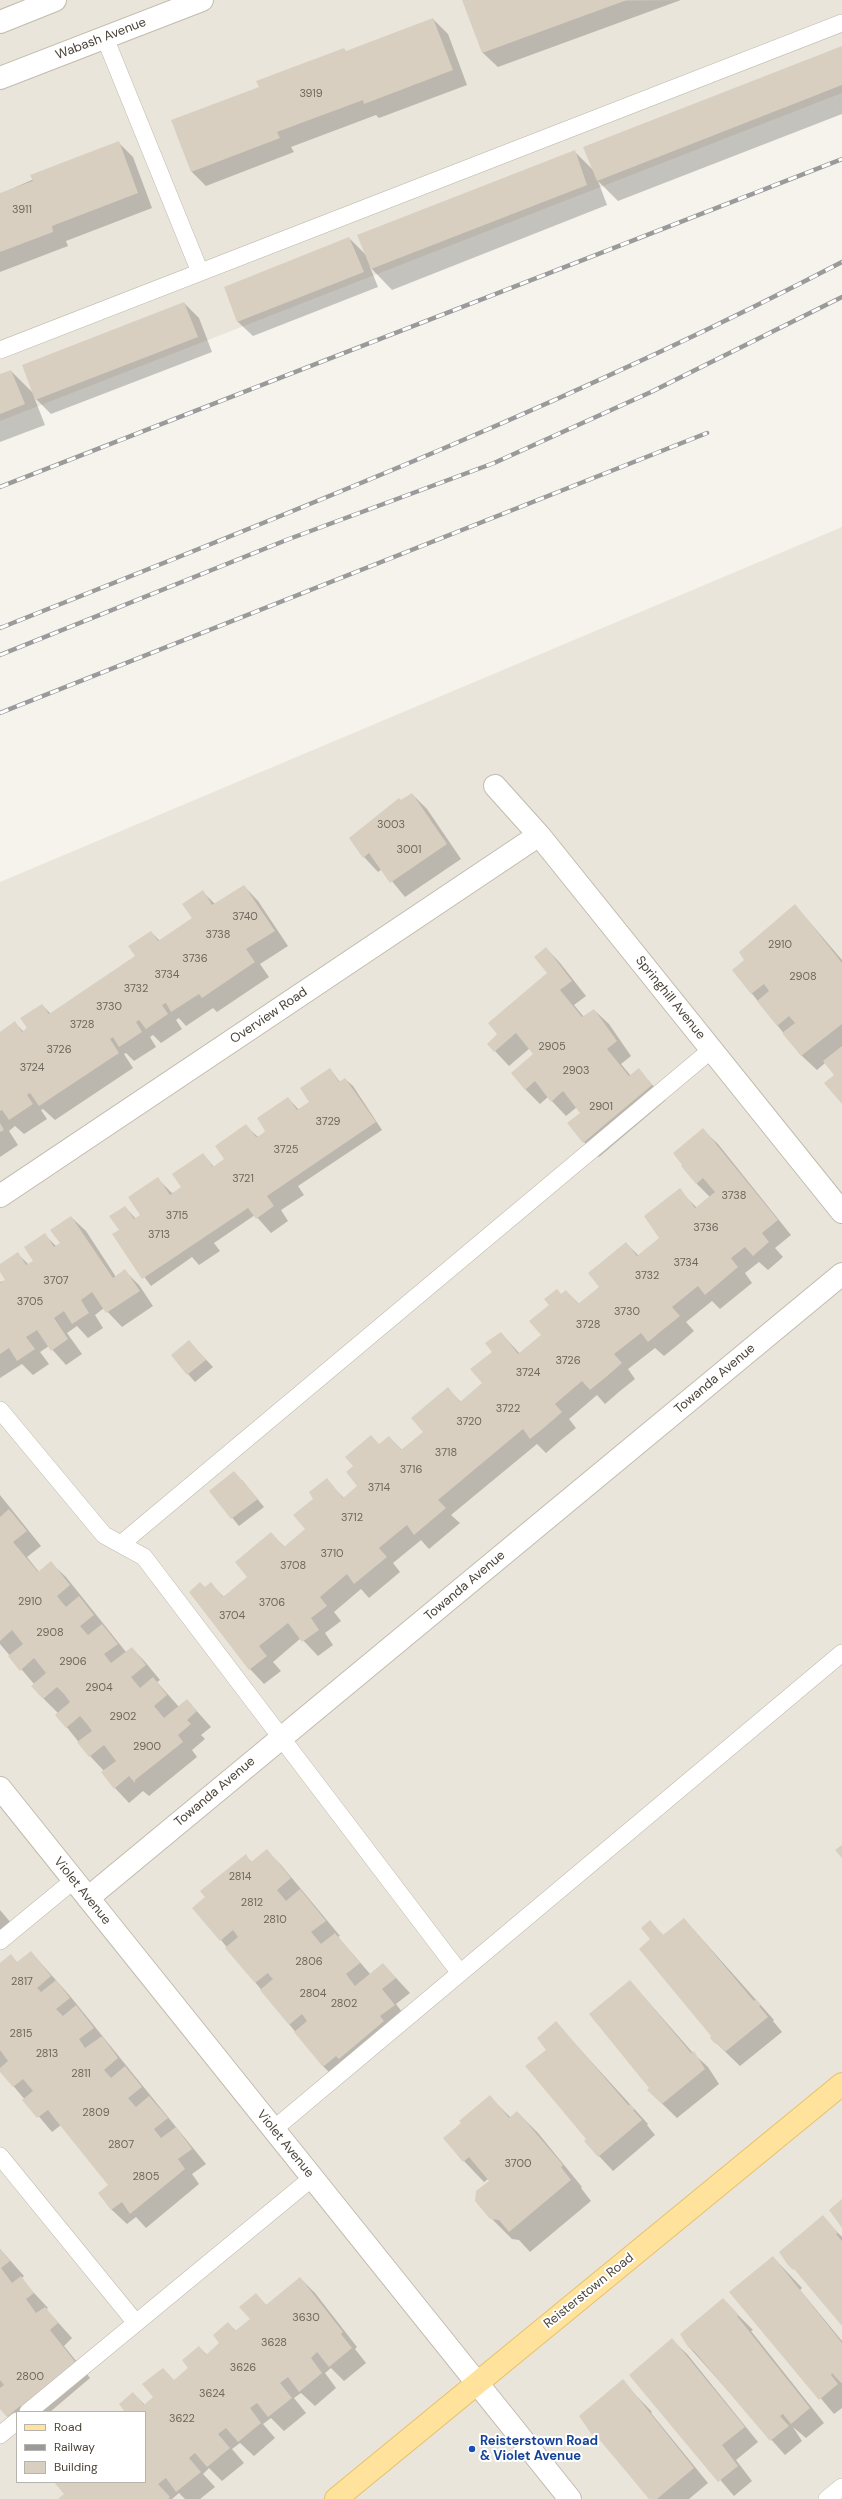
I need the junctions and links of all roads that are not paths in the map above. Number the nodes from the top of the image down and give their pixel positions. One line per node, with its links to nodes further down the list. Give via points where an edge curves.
1 (55, 0): 3 (street)
2 (202, 0): 5 (street, Wabash Avenue)
3 (0, 22)
4 (842, 22): 7 (lane)
5 (105, 38): 6 (street, Wabash Avenue); 7 (lane)
6 (0, 78)
7 (200, 272): 8 (lane)
8 (0, 350)
9 (495, 786): 10 (street, Springhill Avenue)
10 (539, 835): 11 (street, Springhill Avenue); 12 (street, Overview Road)
11 (711, 1050): 13 (street, Springhill Avenue); 16 (lane)
12 (0, 1196)
13 (842, 1212)
14 (842, 1274): 18 (street, Towanda Avenue)
15 (0, 1410): 16 (lane, via 104,1535)
16 (122, 1544): 18 (lane, via 144,1557)
17 (842, 1653): 23 (lane)
18 (282, 1737): 21 (street, Towanda Avenue); 23 (lane)
19 (0, 1788): 20 (street, Violet Avenue)
20 (74, 1880): 21 (street, Violet Avenue); 22 (lane)
21 (88, 1898): 25 (street, Violet Avenue)
22 (0, 1941)
23 (460, 1973): 25 (lane)
24 (842, 2084): 29 (main road, Reisterstown Road)
25 (274, 2129): 27 (street, Violet Avenue)
26 (0, 2156): 28 (lane)
27 (312, 2178): 28 (lane); 29 (street, Violet Avenue)
28 (136, 2323): 30 (lane)
29 (477, 2383): 34 (main road, Reisterstown Road); 35 (street, Violet Avenue)
30 (29, 2411)
31 (16, 2422): 32 (lane)
32 (0, 2435)
33 (842, 2487): 36 (lane)
34 (336, 2499)
35 (570, 2499)
36 (827, 2499)

